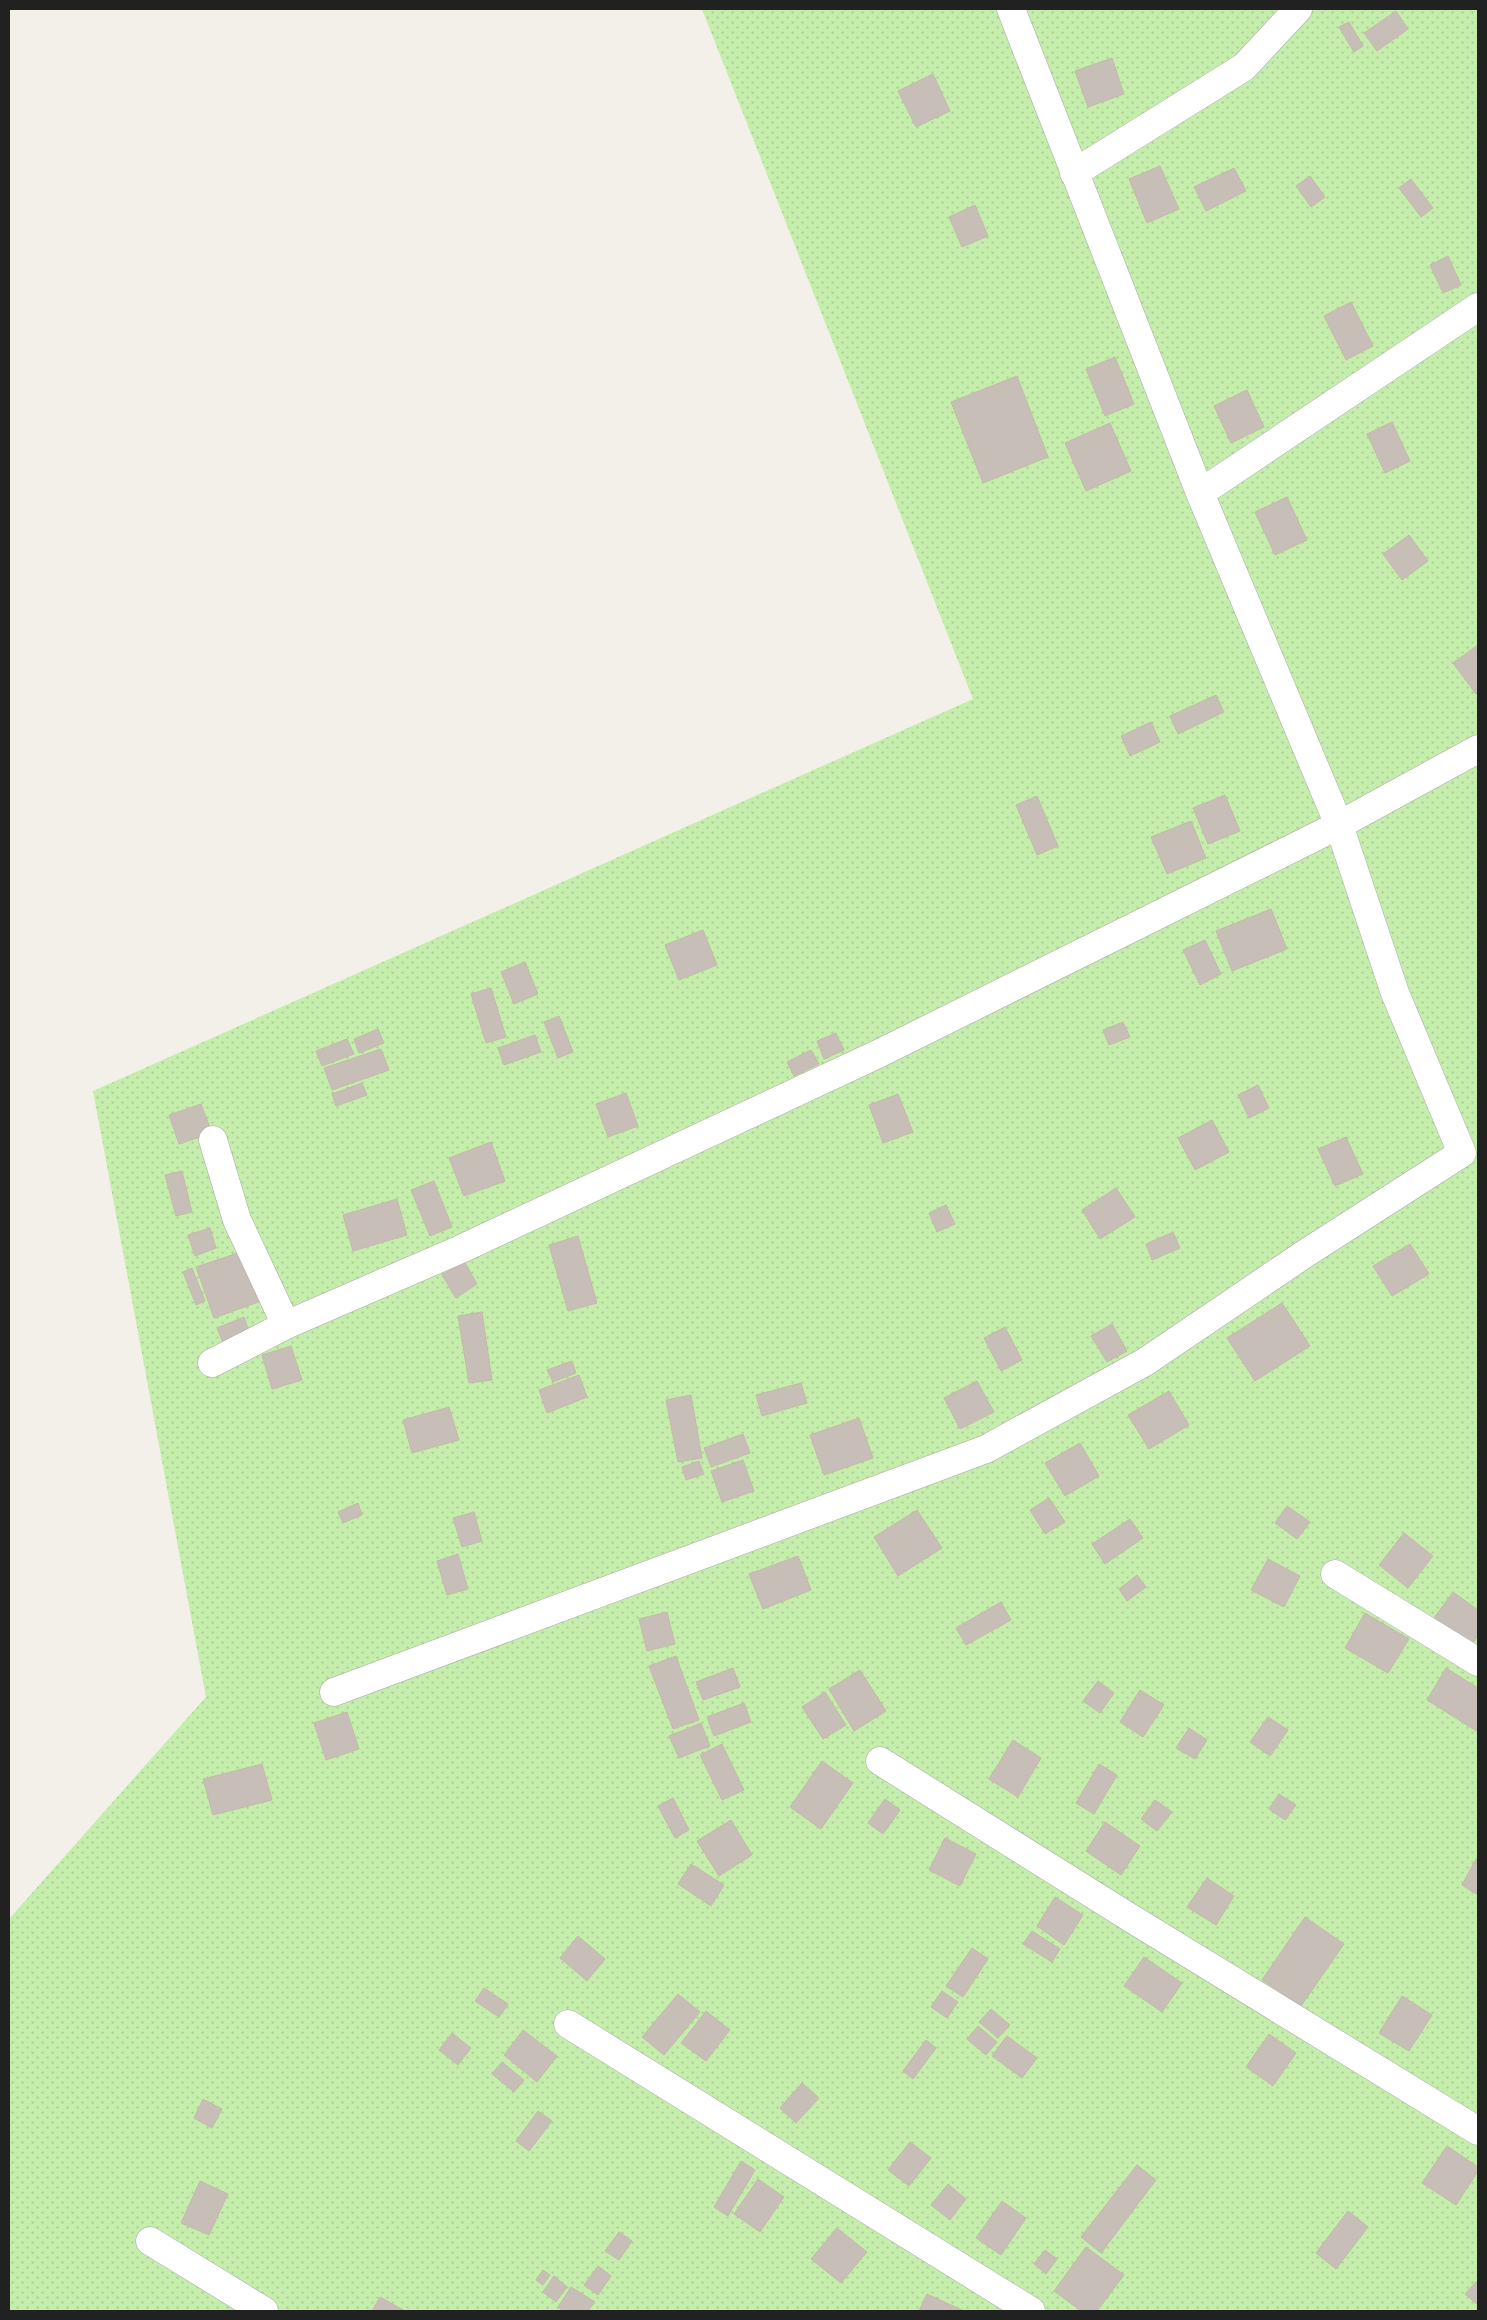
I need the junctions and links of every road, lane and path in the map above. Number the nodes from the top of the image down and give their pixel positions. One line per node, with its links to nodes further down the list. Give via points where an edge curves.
1 (1011, 9): 3 (street)
2 (1298, 9): 3 (street, via 1244,67)
3 (1074, 173): 5 (street)
4 (1478, 307): 5 (street)
5 (1200, 493): 7 (street)
6 (1478, 749): 7 (street)
7 (1339, 825): 9 (street, via 871,1058 461,1249); 13 (street, via 1395,994 1462,1153 1145,1362 986,1449)
8 (214, 1140): 9 (street, via 237,1220)
9 (286, 1325): 10 (street)
10 (212, 1363)
11 (1335, 1574): 12 (street)
12 (1478, 1662)
13 (334, 1692)
14 (880, 1761): 16 (street)
15 (568, 2024): 19 (street)
16 (1478, 2131)
17 (150, 2241): 18 (street)
18 (264, 2311)
19 (1032, 2311)

